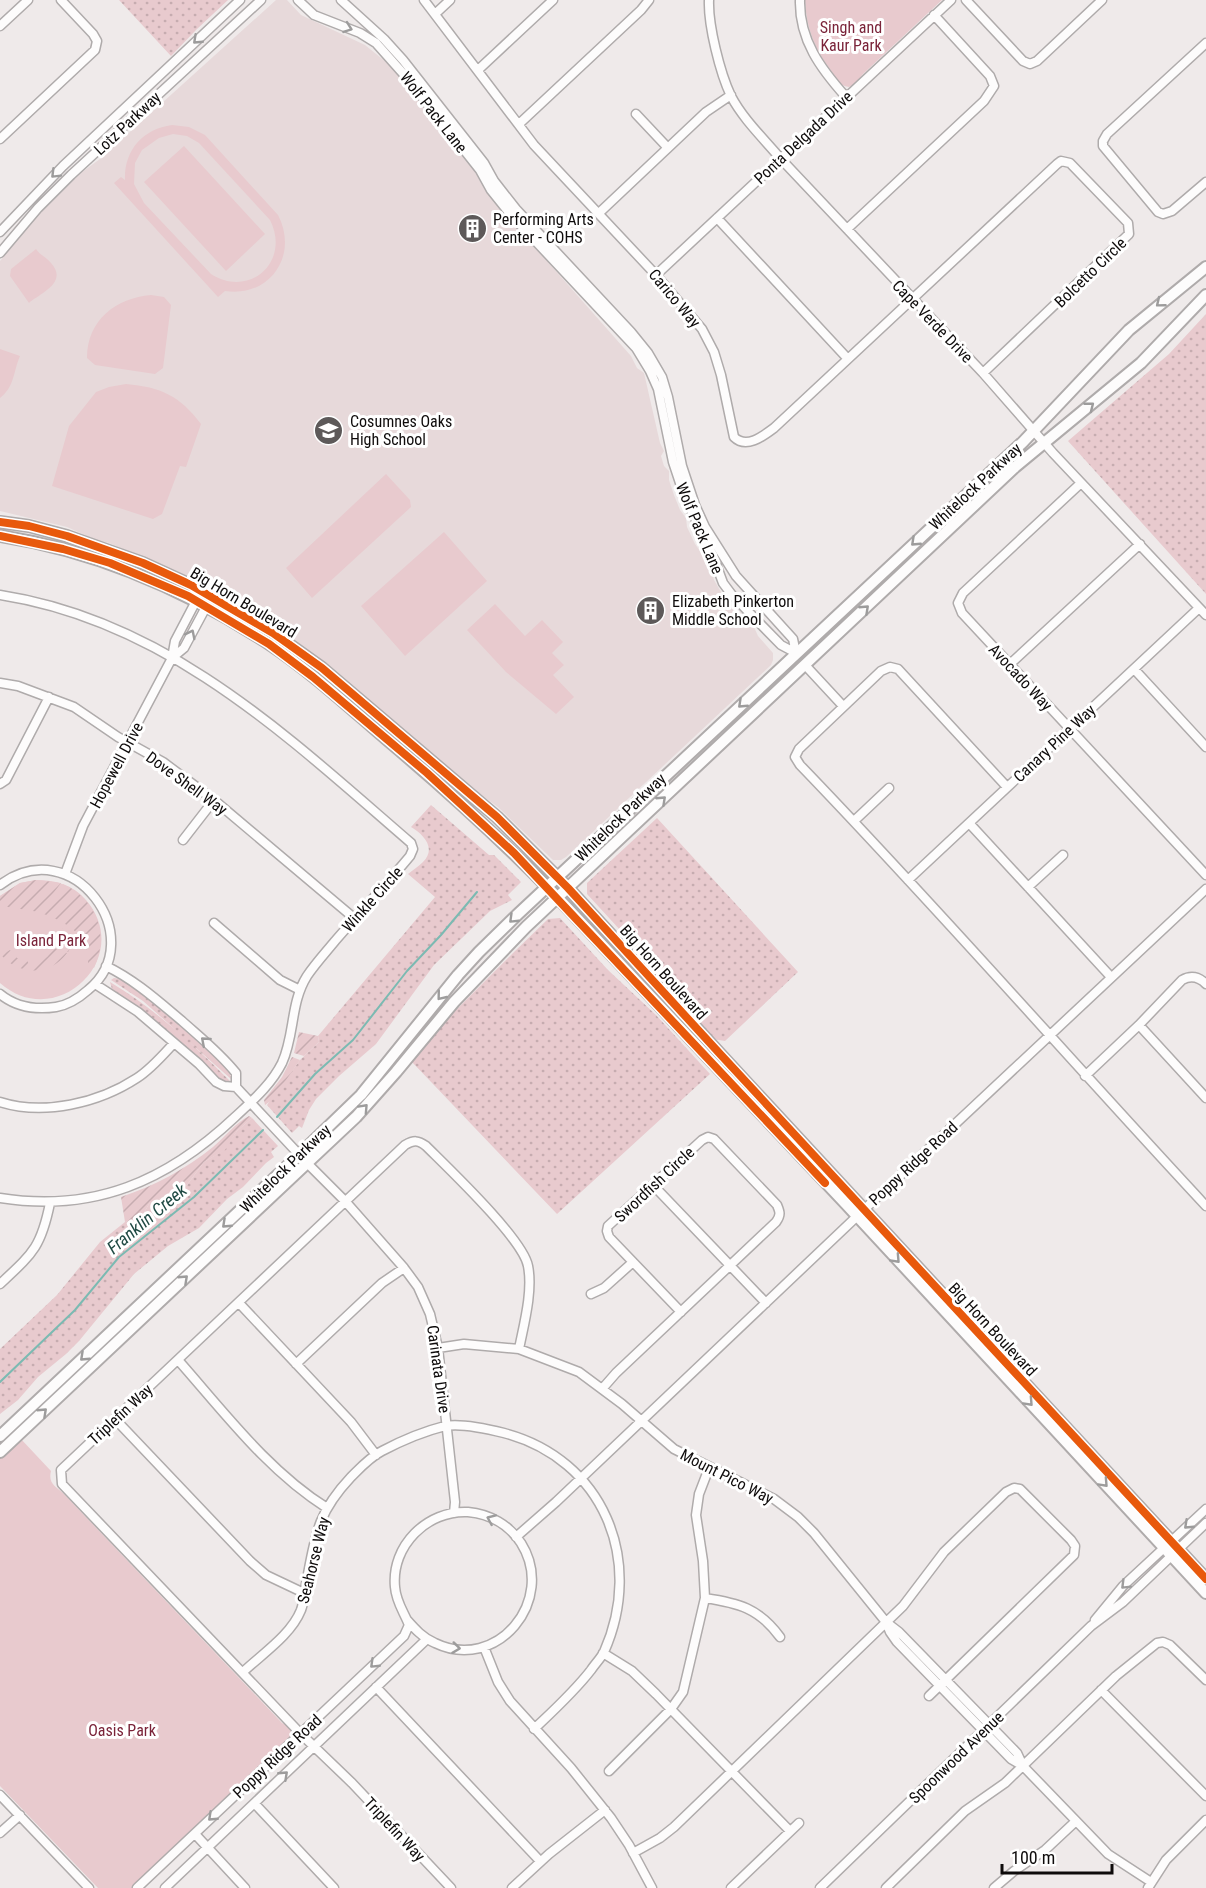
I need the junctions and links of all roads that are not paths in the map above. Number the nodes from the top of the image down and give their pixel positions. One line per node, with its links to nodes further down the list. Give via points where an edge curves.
1 (28, 0): 18 (street)
2 (61, 0): 25 (street, via 93,34 97,41 95,50)
3 (240, 0): 32 (street, Lotz Parkway, one-way to 32, via 63,166)
4 (261, 0): 33 (street, Lotz Parkway, via 71,175)
5 (298, 0): 50 (street, Wolf Pack Lane, one-way to 50, via 314,15 376,43 480,170 504,206 636,348 658,389 672,459 723,584 781,645)
6 (341, 0): 50 (street, Wolf Pack Lane, via 403,60 516,209 648,353 665,387 682,466 705,527 730,568 793,639)
7 (424, 0): 16 (street, Carico Way)
8 (450, 0): 16 (street)
9 (553, 0): 20 (street)
10 (649, 0): 24 (street)
11 (709, 0): 21 (street, Cape Verde Drive, via 714,45)
12 (800, 0): 22 (street, via 807,41 822,69)
13 (951, 0): 17 (street, Ponta Delgada Drive)
14 (966, 0): 15 (street, via 1030,64 1038,61)
15 (1102, 0)
16 (435, 14): 20 (street, Carico Way)
17 (934, 15): 22 (street, Ponta Delgada Drive); 31 (street, via 990,76 994,86 984,101)
18 (0, 26)
19 (1206, 43): 28 (street, via 1103,141 1103,146 1163,214)
20 (478, 70): 24 (street, Carico Way)
21 (731, 95): 26 (street); 27 (street, Cape Verde Drive)
22 (846, 97): 27 (street, Ponta Delgada Drive)
23 (636, 114): 26 (street)
24 (519, 124): 29 (street, Carico Way)
25 (0, 140)
26 (668, 148): 29 (street)
27 (780, 158): 30 (street, Ponta Delgada Drive); 31 (street, Cape Verde Drive)
28 (1206, 182)
29 (599, 213): 35 (street, Carico Way)
30 (717, 218): 35 (street, Ponta Delgada Drive); 38 (street)
31 (847, 230): 37 (street, Cape Verde Drive)
32 (0, 232)
33 (0, 253)
34 (1206, 267): 40 (main road, Whitelock Parkway, one-way to 40, via 1129,330)
35 (656, 275): 38 (street, Carico Way, via 692,315 714,352 731,430 738,441 744,443 766,435)
36 (1206, 295): 41 (main road, Whitelock Parkway, one-way to 36, via 1141,363)
37 (912, 299): 38 (street, Carico Way); 39 (street, Cape Verde Drive); 39 (street, Bolcetto Circle, via 1057,164 1066,161 1128,223 1129,234)
38 (848, 359)
39 (983, 373): 40 (street, Cape Verde Drive)
40 (1034, 430): 41 (street, Cape Verde Drive); 50 (main road, Whitelock Parkway, one-way to 50)
41 (1044, 442): 42 (street, Cape Verde Drive); 49 (main road, Whitelock Parkway, one-way to 41)
42 (1081, 483): 45 (street, Cape Verde Drive); 52 (street, Avocado Way, via 963,593 958,603 962,613)
43 (0, 522): 72 (main road, Big Horn Boulevard, via 67,536 142,563 191,585 273,633 322,668 497,817)
44 (0, 536): 47 (main road, Big Horn Boulevard, via 110,563)
45 (1140, 544): 48 (street, Cape Verde Drive); 52 (street)
46 (0, 595): 51 (street, Winkle Circle, via 102,622)
47 (201, 604): 51 (street, Hopewell Drive, via 175,641); 75 (main road, Big Horn Boulevard, via 269,644 313,677 454,796)
48 (1203, 611): 54 (street, Canary Pine Way)
49 (842, 631): 50 (main road, via 814,649); 53 (main road, Whitelock Parkway)
50 (796, 653): 59 (main road, via 791,669); 72 (main road, Whitelock Parkway, one-way to 72)
51 (172, 658): 60 (street, Hopewell Drive); 80 (street, Winkle Circle, via 255,711 411,843 410,856)
52 (1010, 664): 58 (street, Avocado Way)
53 (805, 665): 57 (street); 59 (main road, Whitelock Parkway)
54 (1134, 669): 58 (street, Canary Pine Way); 61 (street)
55 (0, 683): 56 (street, Dove Shell Way)
56 (49, 697): 60 (street, Dove Shell Way, via 74,707); 62 (street, via 6,780)
57 (843, 706): 63 (street, via 882,670 898,669); 66 (street, via 795,757)
58 (1069, 728): 63 (street, Canary Pine Way); 71 (street, Avocado Way)
59 (732, 734): 77 (main road, Whitelock Parkway, one-way to 59)
60 (128, 742): 65 (street, Dove Shell Way); 70 (street, Hopewell Drive, via 83,826)
61 (1206, 747)
62 (0, 784)
63 (1007, 787): 67 (street, Canary Pine Way)
64 (889, 788): 66 (street)
65 (214, 800): 68 (street); 80 (street, Dove Shell Way)
66 (854, 821): 73 (street)
67 (969, 823): 73 (street, Canary Pine Way); 76 (street)
68 (183, 840)
69 (1063, 855): 76 (street)
70 (65, 874): 74 (street, via 29,871); 82 (street, via 88,889 105,914 111,939)
71 (1206, 875)
72 (558, 876): 75 (main road, Whitelock Parkway); 77 (main road, Big Horn Boulevard)
73 (908, 880): 89 (street)
74 (0, 885)
75 (547, 886): 79 (main road, Big Horn Boulevard); 96 (main road, Whitelock Parkway, one-way to 96, via 479,952)
76 (1028, 887): 83 (street)
77 (568, 888): 79 (main road, Whitelock Parkway); 102 (main road, Big Horn Boulevard)
78 (1206, 889): 83 (street, Poppy Ridge Road)
79 (558, 897): 96 (main road, Whitelock Parkway, one-way to 79, via 356,1117 454,1002); 102 (main road, Big Horn Boulevard)
80 (354, 918): 86 (street, Winkle Circle)
81 (214, 923): 86 (street, via 280,980)
82 (106, 966): 84 (street); 92 (street, one-way to 82, via 236,1073 222,1056 152,996)
83 (1111, 977): 89 (street, Poppy Ridge Road)
84 (95, 984): 87 (street, via 76,999 45,1009 17,1004); 90 (street, via 138,1012)
85 (1206, 984): 88 (street, via 1192,977 1182,980)
86 (300, 990): 95 (street, Winkle Circle, via 289,1047 270,1082)
87 (0, 994)
88 (1139, 1025): 91 (street); 93 (street)
89 (1050, 1034): 91 (street); 102 (street, Poppy Ridge Road)
90 (174, 1043): 92 (street, via 216,1082); 94 (street, via 137,1078 102,1096 70,1105 32,1107)
91 (1085, 1076): 101 (street)
92 (236, 1087): 95 (street, Carinata Drive)
93 (1206, 1098)
94 (0, 1102)
95 (251, 1102): 96 (street, Carinata Drive); 100 (street, Winkle Circle, via 210,1141 167,1170 114,1192)
96 (303, 1159): 99 (street, Carinata Drive); 119 (main road, Whitelock Parkway, one-way to 119); 120 (main road, Whitelock Parkway, one-way to 96)
97 (654, 1185): 103 (street, Swordfish Circle, via 608,1226 609,1237); 104 (street); 104 (street, Swordfish Circle, via 708,1137 777,1205 780,1217)
98 (0, 1198): 100 (street, Winkle Circle)
99 (345, 1202): 105 (street, Carinata Drive); 108 (street, Triplefin Way); 112 (street, Triplefin Way, via 405,1144 413,1141 426,1146 517,1244 528,1265 528,1299)
100 (50, 1203): 106 (street, via 45,1230 37,1245)
101 (1206, 1206)
102 (860, 1213): 109 (street, Poppy Ridge Road); 129 (main road, Big Horn Boulevard)
103 (633, 1262): 107 (street, via 604,1288); 110 (street, Swordfish Circle)
104 (730, 1265): 109 (street); 110 (street)
105 (404, 1268): 111 (street, Carinata Drive, via 430,1314); 114 (street, via 382,1282)
106 (0, 1284)
107 (591, 1294)
108 (239, 1303): 113 (street, Triplefin Way); 114 (street)
109 (766, 1303): 117 (street, Poppy Ridge Road)
110 (681, 1312): 115 (street)
111 (438, 1348): 112 (street, Mount Pico Way, via 464,1344); 118 (street, Carinata Drive)
112 (519, 1349): 115 (street, Mount Pico Way, via 579,1372)
113 (178, 1360): 116 (street, Triplefin Way); 124 (street, via 272,1464 302,1492)
114 (296, 1364): 121 (street, via 351,1422)
115 (602, 1389): 117 (street, Mount Pico Way)
116 (115, 1419): 131 (street, via 250,1561 266,1575); 140 (street, Triplefin Way, via 61,1470 62,1484)
117 (642, 1420): 122 (street, Mount Pico Way, via 674,1449); 123 (street, Poppy Ridge Road)
118 (447, 1426): 121 (street, Seahorse Way); 123 (street, Seahorse Way, via 488,1429 520,1437 552,1452); 126 (street, Carinata Drive)
119 (0, 1436)
120 (0, 1452)
121 (376, 1455): 124 (street, Seahorse Way, via 336,1493)
122 (710, 1468): 133 (street, via 699,1494 696,1515); 135 (street, Mount Pico Way, via 774,1500 798,1517)
123 (582, 1478): 128 (street, Poppy Ridge Road); 139 (street, Seahorse Way, via 601,1505 612,1531 620,1574 617,1614)
124 (327, 1508): 131 (street, Seahorse Way, via 320,1519)
125 (1206, 1509): 129 (street, one-way to 129)
126 (454, 1513): 128 (street, one-way to 126, via 486,1516); 134 (street, via 422,1526 401,1554 395,1588)
127 (1206, 1523): 129 (street)
128 (516, 1537): 138 (street, via 532,1570 528,1606 505,1636)
129 (1171, 1548): 130 (main road, Big Horn Boulevard); 132 (main road, Big Horn Boulevard); 147 (street, Spoonwood Avenue, via 1123,1602 1092,1626)
130 (1206, 1579)
131 (304, 1593): 140 (street, Seahorse Way, via 292,1626)
132 (1206, 1593)
133 (705, 1598): 136 (street, via 736,1602 760,1616); 146 (street, via 683,1692)
134 (407, 1620): 137 (street); 149 (street, Poppy Ridge Road, one-way to 149, via 404,1636)
135 (886, 1622): 142 (street, Mount Pico Way); 142 (street, via 944,1552 1006,1492 1017,1488 1026,1492 1074,1543 1074,1555); 153 (street)
136 (780, 1637)
137 (427, 1639): 138 (street, one-way to 138, via 453,1649); 143 (street, Poppy Ridge Road)
138 (484, 1647): 148 (street, via 504,1692)
139 (603, 1653): 146 (street, via 632,1671); 148 (street, Seahorse Way, via 574,1691)
140 (243, 1672): 149 (street, Triplefin Way)
141 (1206, 1680): 144 (street, via 1163,1642 1154,1644)
142 (943, 1683): 145 (street); 147 (street, Mount Pico Way)
143 (376, 1687): 150 (street, Poppy Ridge Road); 167 (street)
144 (1101, 1690): 151 (street); 155 (street)
145 (929, 1696)
146 (671, 1709): 152 (street); 153 (street)
147 (986, 1727): 151 (street, Mount Pico Way, via 1013,1761); 178 (street, Spoonwood Avenue)
148 (534, 1729): 157 (street)
149 (301, 1734): 150 (street, Triplefin Way); 164 (street, Poppy Ridge Road, one-way to 164)
150 (314, 1747): 156 (street, Poppy Ridge Road, one-way to 150); 174 (street, Triplefin Way)
151 (1023, 1766): 160 (street, Mount Pico Way); 179 (street, via 965,1811)
152 (609, 1771)
153 (731, 1771): 162 (street); 166 (street, via 669,1831)
154 (0, 1795): 158 (street)
155 (1206, 1796)
156 (255, 1804): 165 (street, Poppy Ridge Road); 173 (street)
157 (605, 1810): 166 (street); 167 (street)
158 (20, 1815): 163 (street); 169 (street)
159 (1206, 1820): 168 (street, via 1174,1851)
160 (1076, 1821): 168 (street, Mount Pico Way, via 1115,1860); 180 (street)
161 (799, 1823): 162 (street)
162 (790, 1832): 177 (street)
163 (0, 1833)
164 (195, 1834): 165 (street); 170 (street, Poppy Ridge Road)
165 (208, 1848): 171 (street, Poppy Ridge Road); 172 (street)
166 (633, 1852): 176 (street)
167 (540, 1861): 175 (street)
168 (1149, 1885)
169 (89, 1888)
170 (137, 1888)
171 (165, 1888)
172 (245, 1888)
173 (334, 1888)
174 (451, 1888)
175 (513, 1888)
176 (652, 1888)
177 (731, 1888)
178 (820, 1888)
179 (886, 1888)
180 (994, 1888)

